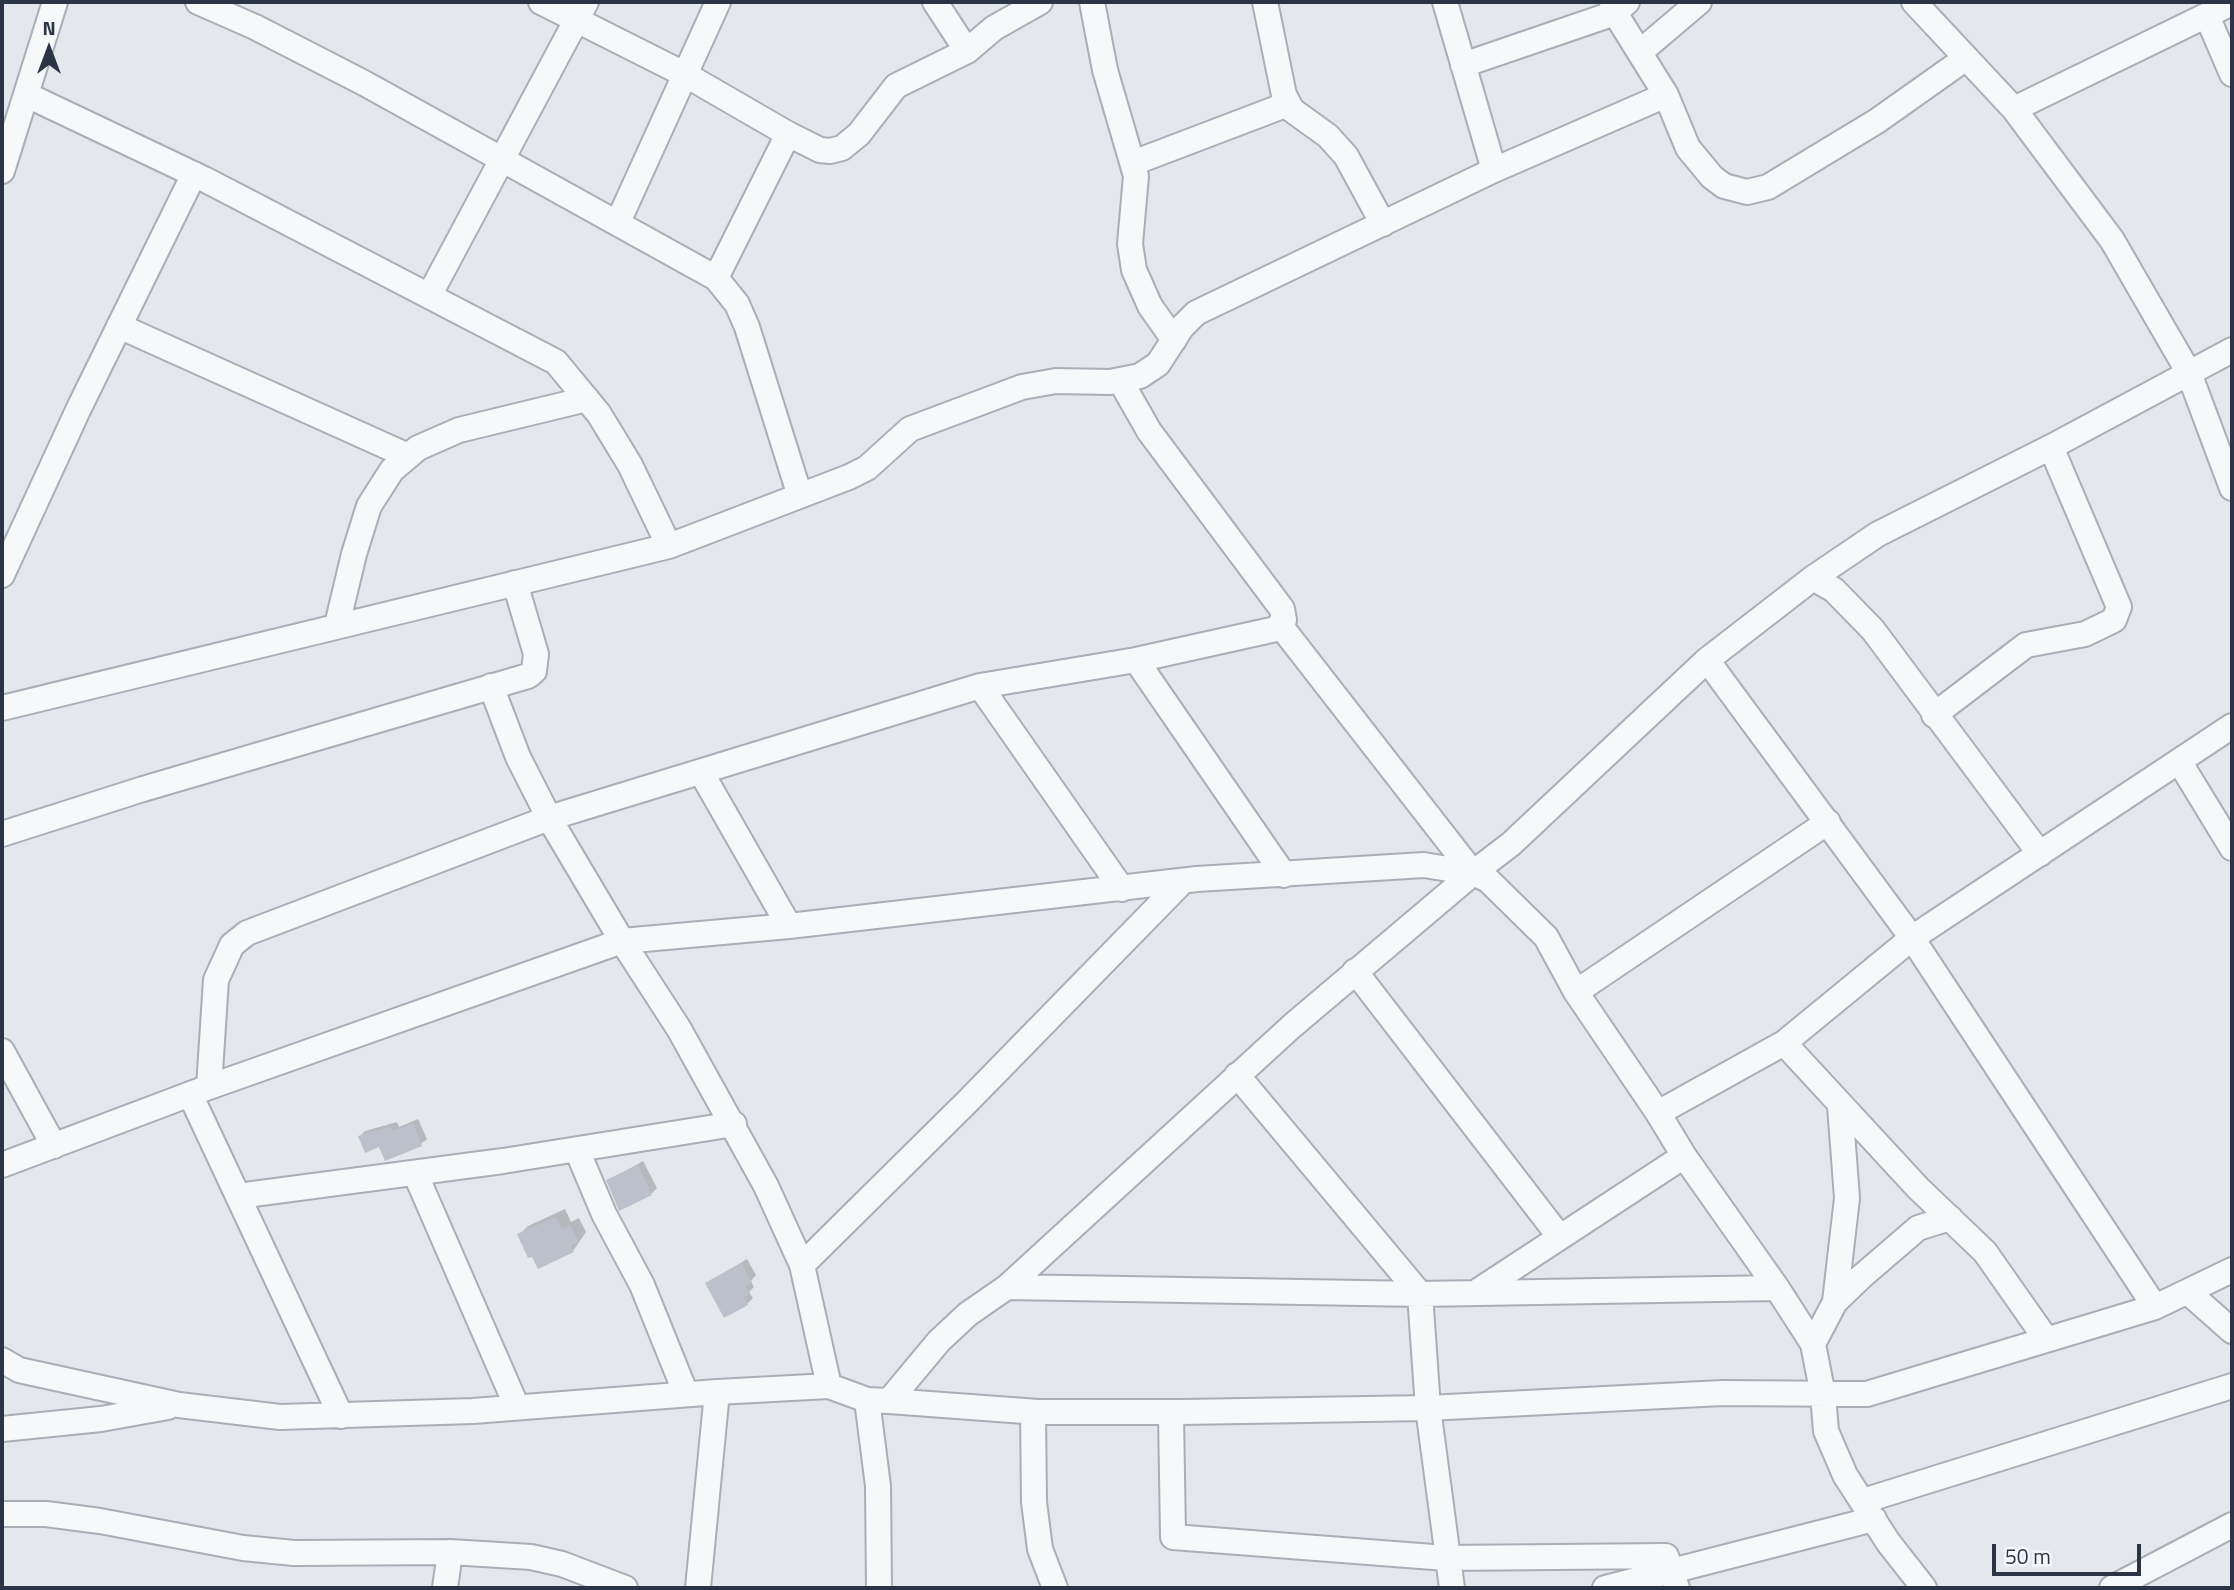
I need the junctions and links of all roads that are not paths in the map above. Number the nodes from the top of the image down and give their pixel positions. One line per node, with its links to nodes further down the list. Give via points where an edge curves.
1 (55, 2): 24 (street)
2 (198, 2): 27 (street, via 340,71)
3 (541, 2): 14 (street)
4 (718, 2): 21 (street)
5 (935, 2): 16 (street)
6 (1040, 2): 16 (street, via 994,28)
7 (1091, 2): 28 (street, via 1105,70)
8 (1265, 2): 23 (street)
9 (1445, 2): 19 (street)
10 (1699, 2): 17 (street)
11 (2232, 3): 15 (street)
12 (1920, 4): 18 (street)
13 (1618, 6): 17 (street); 19 (street)
14 (581, 10): 21 (street); 27 (street)
15 (2207, 16): 20 (street); 25 (street)
16 (967, 51): 26 (street, via 896,86 859,134 842,148 820,150)
17 (1640, 52): 22 (street)
18 (1966, 58): 22 (street, via 1877,121 1757,191 1736,190 1713,177 1688,148); 25 (street)
19 (1463, 65): 30 (street)
20 (2232, 74)
21 (685, 75): 26 (street); 32 (street)
22 (1666, 96): 30 (street)
23 (1288, 104): 28 (street); 33 (street, via 1346,156)
24 (16, 107): 29 (street); 31 (street)
25 (2014, 109): 39 (street, via 2112,240)
26 (788, 134): 34 (street)
27 (500, 159): 32 (street); 35 (street)
28 (1133, 163): 37 (street, via 1130,244 1134,270 1150,306)
29 (2, 170)
30 (1494, 170): 33 (street)
31 (194, 174): 35 (street); 36 (street)
32 (618, 222): 34 (street)
33 (1383, 223): 37 (street, via 1196,313)
34 (716, 278): 45 (street, via 737,304 747,327)
35 (429, 296): 41 (street, via 556,362)
36 (119, 326): 43 (street); 47 (street)
37 (1174, 340): 40 (street, via 1158,364 1140,376)
38 (2232, 350): 39 (street)
39 (2189, 373): 42 (street); 44 (street)
40 (1120, 380): 45 (street, via 1037,382 1011,391 910,429 867,468); 51 (street, via 1149,431 1282,609)
41 (587, 399): 43 (street, via 459,430); 46 (street, via 630,465)
42 (2051, 447): 48 (street, via 1878,534); 57 (street, via 2119,607 2114,620 2085,634 2026,645)
43 (408, 456): 50 (street, via 392,470 369,506)
44 (2232, 488)
45 (800, 494): 46 (street)
46 (669, 546): 49 (street)
47 (2, 575)
48 (1813, 578): 53 (street); 57 (street, via 1834,590 1873,631)
49 (515, 583): 50 (street); 54 (street, via 537,662 528,676)
50 (338, 625): 56 (street)
51 (1280, 625): 52 (street); 66 (street)
52 (1136, 660): 55 (street); 67 (street)
53 (1707, 660): 62 (street); 66 (street, via 1511,844)
54 (491, 686): 61 (street, via 517,757); 63 (street)
55 (980, 686): 60 (street); 69 (street)
56 (2, 708)
57 (1934, 715): 65 (street)
58 (2232, 726): 59 (street)
59 (2179, 761): 64 (street); 65 (street)
60 (701, 772): 61 (street); 70 (street)
61 (550, 818): 72 (street); 78 (street, via 247,933 232,945 216,980)
62 (1828, 822): 71 (street); 74 (street)
63 (2, 834)
64 (2232, 848)
65 (2040, 853): 71 (street)
66 (1473, 873): 67 (street, via 1424,865); 73 (street); 74 (street, via 1488,880 1546,937)
67 (1283, 875): 68 (street)
68 (1183, 881): 69 (street); 90 (street)
69 (1122, 888): 70 (street)
70 (789, 926): 72 (street)
71 (1912, 938): 75 (street); 98 (street)
72 (622, 941): 78 (street); 81 (street, via 680,1029)
73 (1355, 971): 77 (street); 89 (street)
74 (1576, 992): 80 (street)
75 (1784, 1043): 79 (street); 80 (street)
76 (2, 1051): 82 (street)
77 (1237, 1075): 92 (street); 96 (street)
78 (200, 1090): 82 (street); 87 (street)
79 (1840, 1106): 88 (street); 97 (street, via 1847,1198)
80 (1658, 1113): 84 (street)
81 (734, 1124): 83 (street); 90 (street)
82 (54, 1146): 85 (street)
83 (577, 1150): 86 (street); 106 (street, via 642,1285)
84 (1684, 1156): 89 (street); 93 (street)
85 (2, 1166)
86 (415, 1173): 87 (street); 110 (street)
87 (238, 1196): 114 (street)
88 (1950, 1218): 97 (street, via 1918,1228); 100 (street, via 1985,1252)
89 (1559, 1236): 94 (street)
90 (802, 1265): 103 (street)
91 (2230, 1266): 95 (street)
92 (1007, 1287): 96 (street); 108 (street, via 968,1314)
93 (1777, 1288): 94 (street); 101 (street)
94 (1475, 1293): 96 (street)
95 (2189, 1293): 98 (street); 99 (street)
96 (1420, 1294): 111 (street)
97 (1835, 1302): 101 (street)
98 (2155, 1307): 100 (street)
99 (2232, 1331)
100 (2046, 1339): 107 (street, via 1867,1394)
101 (1813, 1344): 107 (street)
102 (2, 1360): 109 (street, via 19,1370)
103 (829, 1386): 105 (street); 108 (street)
104 (2232, 1386): 116 (street)
105 (717, 1391): 106 (street); 124 (street)
106 (686, 1394): 110 (street)
107 (1824, 1395): 111 (street, via 1708,1394); 116 (street, via 1826,1432)
108 (878, 1400): 112 (street); 125 (street)
109 (179, 1405): 114 (street, via 280,1417); 115 (street)
110 (517, 1407): 114 (street)
111 (1427, 1408): 113 (street); 120 (street)
112 (1033, 1412): 113 (street); 126 (street, via 1040,1549)
113 (1171, 1412): 120 (street, via 1172,1537)
114 (341, 1416)
115 (2, 1429)
116 (1868, 1510): 121 (street); 129 (street)
117 (2, 1514): 119 (street, via 100,1521 230,1546 294,1553)
118 (2232, 1525): 130 (street)
119 (450, 1552): 122 (street); 123 (street, via 530,1557)
120 (1446, 1558): 121 (street, via 1666,1556); 127 (street)
121 (1674, 1580): 128 (street)
122 (445, 1588)
123 (625, 1588)
124 (698, 1588)
125 (879, 1588)
126 (1055, 1588)
127 (1452, 1588)
128 (1605, 1588)
129 (1924, 1588)
130 (2112, 1588)

